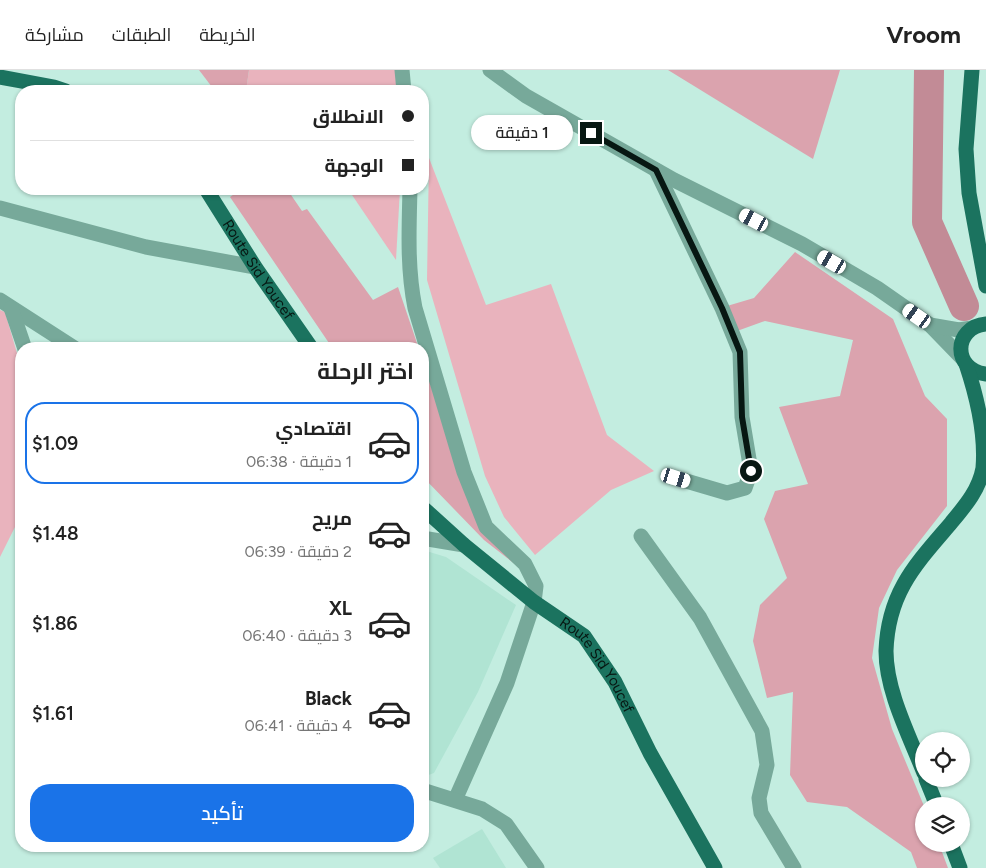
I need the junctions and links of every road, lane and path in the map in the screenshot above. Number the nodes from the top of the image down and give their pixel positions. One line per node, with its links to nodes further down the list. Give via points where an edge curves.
1 (402, 70): 6 (street)
2 (490, 70): 7 (street, via 526,96)
3 (972, 70): 12 (main road, via 966,149 969,193)
4 (0, 77): 5 (main road)
5 (43, 85)
6 (403, 85)
7 (656, 170): 14 (street, via 802,244 878,288); 24 (street, via 740,352 742,417 751,471 745,488 727,493)
8 (210, 195): 11 (main road, Route Sid Youcef)
9 (410, 195): 19 (street, via 410,286)
10 (0, 208): 11 (street, via 146,247)
11 (255, 268): 18 (main road, Route Sid Youcef)
12 (986, 286)
13 (6, 304): 16 (street); 17 (street)
14 (930, 325): 15 (street, via 959,330); 21 (street)
15 (979, 326): 21 (main road, via 964,336 961,347)
16 (22, 342)
17 (65, 342)
18 (307, 342)
19 (426, 342)
20 (429, 353): 29 (street, via 464,472 486,527 525,564 536,586)
21 (964, 361): 22 (main road, via 972,370); 23 (main road, via 980,409)
22 (986, 374)
23 (985, 439): 30 (main road, via 983,467 977,488 912,570 896,596 889,627 886,651 888,678)
24 (676, 478)
25 (429, 513): 28 (main road, Route Sid Youcef)
26 (641, 536): 36 (street, via 700,618 762,731 767,765 760,798 761,813)
27 (429, 539): 28 (street)
28 (464, 545): 29 (main road, Route Sid Youcef)
29 (534, 602): 32 (street, via 507,683); 35 (main road, Route Sid Youcef, via 584,636 615,682 650,753)
30 (915, 749)
31 (429, 792): 32 (street)
32 (455, 800): 34 (street, via 482,808 506,824)
33 (954, 852): 37 (main road)
34 (537, 868)
35 (715, 868)
36 (794, 868)
37 (960, 868)

